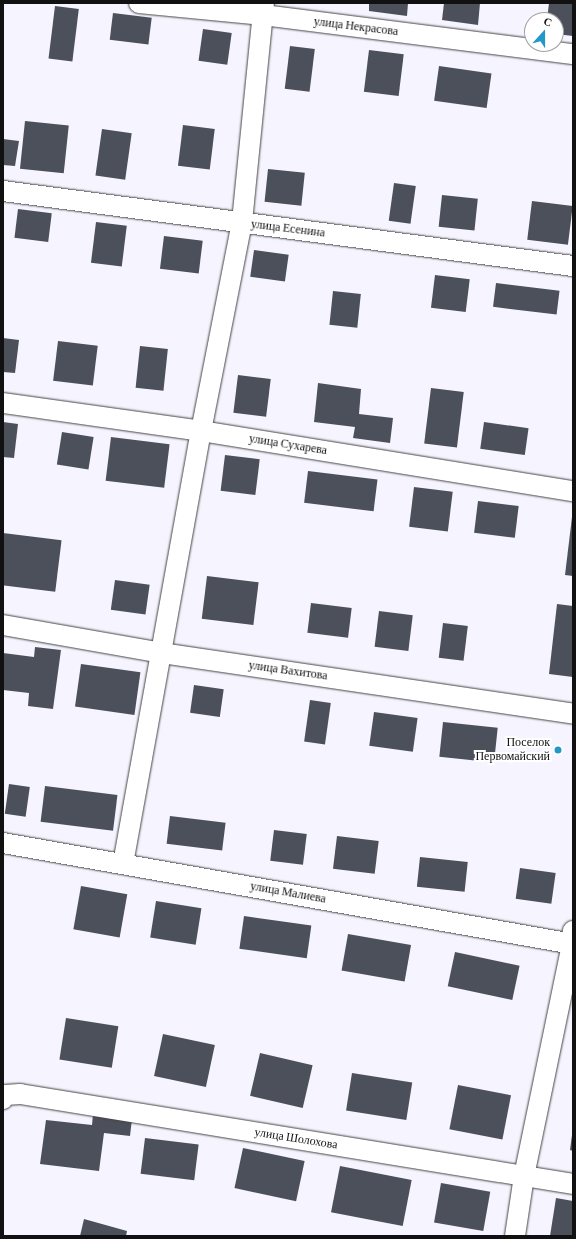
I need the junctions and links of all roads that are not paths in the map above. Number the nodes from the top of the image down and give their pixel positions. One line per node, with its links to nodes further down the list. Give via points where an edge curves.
1 (139, 3): 2 (street, улица Некрасова)
2 (263, 9): 3 (street, улица Некрасова); 5 (street)
3 (573, 54)
4 (3, 191): 5 (street, улица Есенина)
5 (242, 222): 6 (street, улица Есенина); 8 (street)
6 (573, 266)
7 (3, 403): 8 (street, улица Сухарева)
8 (201, 431): 9 (street, улица Сухарева); 11 (street)
9 (573, 491)
10 (3, 625): 11 (street, улица Вахитова)
11 (162, 653): 12 (street, улица Вахитова); 14 (street)
12 (573, 714)
13 (3, 843): 14 (street, улица Малиева)
14 (123, 864): 15 (street, улица Малиева)
15 (573, 940): 17 (street)
16 (11, 1096): 17 (street, улица Шолохова)
17 (524, 1176): 18 (street, улица Шолохова); 19 (street)
18 (573, 1184)
19 (515, 1236)

